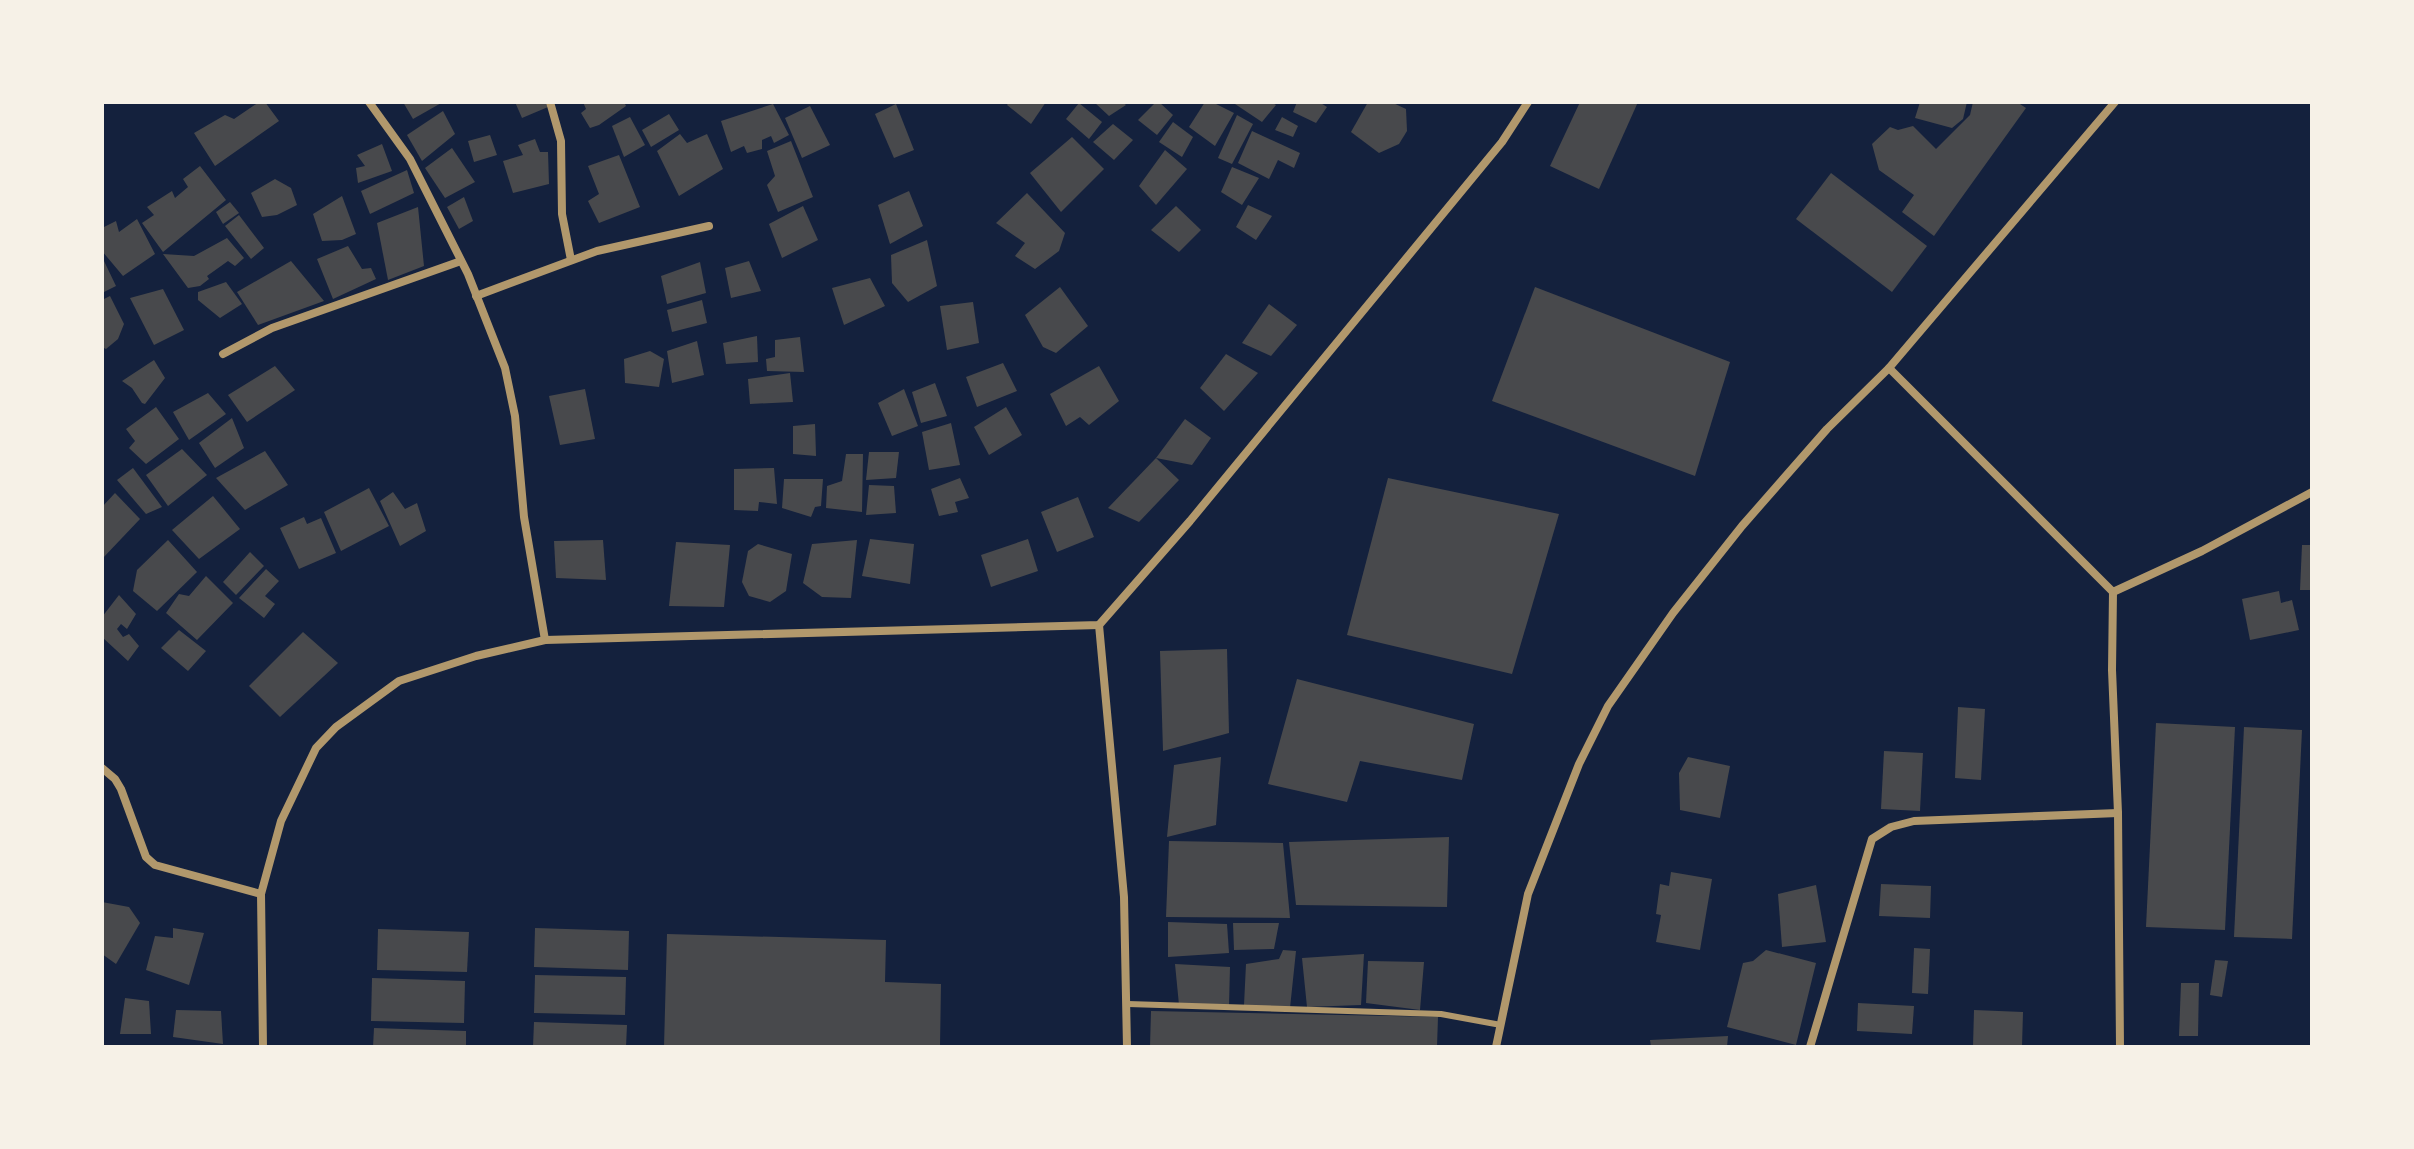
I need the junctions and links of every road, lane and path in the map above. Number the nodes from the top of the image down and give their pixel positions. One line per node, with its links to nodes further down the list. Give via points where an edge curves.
1 (369, 102): 7 (street, via 410,159)
2 (550, 102): 6 (street, via 561,141 562,214)
3 (1528, 102): 13 (street, via 1492,154)
4 (2115, 102): 10 (street)
5 (709, 226): 6 (street)
6 (571, 260): 8 (street)
7 (461, 261): 8 (street); 9 (street, via 272,328)
8 (476, 296): 14 (street, via 505,368 515,416 524,517)
9 (223, 354)
10 (1889, 368): 12 (street); 19 (street, via 1742,526 1608,706 1528,894)
11 (2312, 492): 12 (street)
12 (2113, 592): 16 (street)
13 (1099, 625): 14 (street); 18 (street, via 1124,897)
14 (545, 640): 17 (street, via 399,681 336,727 316,748 281,821)
15 (102, 768): 17 (street, via 121,789 146,857 155,865)
16 (2118, 813): 23 (street, via 1914,821 1872,839); 24 (street)
17 (261, 894): 20 (street)
18 (1128, 1004): 19 (lane, via 1441,1014); 21 (street)
19 (1501, 1025): 22 (street)
20 (263, 1047)
21 (1127, 1047)
22 (1496, 1047)
23 (1810, 1047)
24 (2120, 1047)

